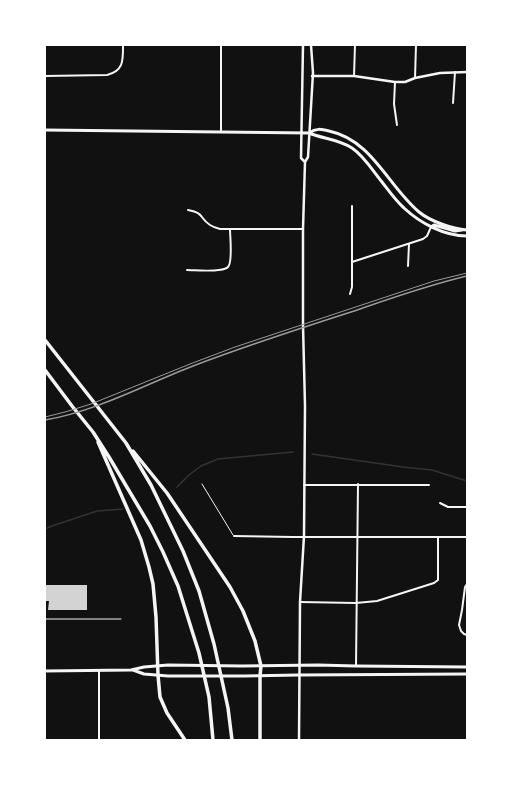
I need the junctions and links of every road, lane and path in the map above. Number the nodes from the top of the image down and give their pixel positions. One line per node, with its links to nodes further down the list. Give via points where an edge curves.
1 (123, 45): 9 (street, via 123,60 114,73)
2 (221, 45): 17 (street)
3 (303, 45): 18 (main road)
4 (311, 45): 10 (main road)
5 (355, 45): 11 (street)
6 (416, 45): 12 (street)
7 (455, 72): 8 (main road); 12 (main road); 14 (street)
8 (467, 72)
9 (45, 76)
10 (312, 76): 11 (main road); 19 (main road)
11 (354, 76): 13 (main road)
12 (415, 78): 13 (main road, via 405,82)
13 (394, 82): 15 (street)
14 (454, 103)
15 (397, 124)
16 (45, 130): 17 (main road)
17 (221, 132): 18 (main road)
18 (301, 133): 19 (main road); 20 (main road, via 300,158)
19 (309, 133): 20 (main road, via 308,157); 23 (main road, via 337,140 352,148 371,167 403,208); 26 (main road, via 314,130 332,132 353,141 367,152 420,213 434,221)
20 (305, 162): 24 (main road)
21 (352, 206): 29 (street)
22 (188, 210): 25 (street, via 197,211 211,226)
23 (432, 227): 26 (main road, via 434,225 455,231); 27 (main road); 28 (street, via 423,239)
24 (303, 229): 25 (street); 39 (main road)
25 (230, 230): 31 (street, via 228,267 222,271)
26 (466, 230)
27 (467, 236)
28 (409, 243): 29 (street); 30 (street)
29 (352, 262): 32 (street)
30 (408, 266)
31 (187, 270)
32 (350, 294)
33 (45, 340): 36 (highway)
34 (45, 370): 35 (highway)
35 (93, 432): 55 (highway, via 141,540 149,567 153,584); 68 (highway, via 150,526 178,586 199,653 209,697)
36 (126, 442): 56 (highway, via 167,493 230,586 243,610); 69 (highway, via 151,485 199,591 214,644)
37 (202, 484): 43 (lane)
38 (358, 484): 39 (street); 40 (street); 45 (street)
39 (304, 485): 44 (main road)
40 (429, 485)
41 (440, 503): 42 (street, via 448,507)
42 (467, 507)
43 (234, 536): 44 (street)
44 (304, 536): 45 (street); 49 (main road)
45 (357, 536): 46 (street); 50 (street)
46 (438, 537): 47 (street); 50 (street, via 438,580 377,601)
47 (467, 537)
48 (467, 584): 53 (street, via 459,625 461,631)
49 (300, 602): 50 (street); 54 (main road)
50 (356, 603): 57 (street)
51 (45, 619): 52 (lane)
52 (122, 619)
53 (467, 635)
54 (300, 665): 56 (main road); 57 (main road); 64 (main road)
55 (158, 666): 56 (main road); 60 (main road); 63 (highway)
56 (260, 666): 65 (highway)
57 (356, 666): 58 (main road)
58 (467, 667)
59 (99, 670): 60 (main road); 61 (main road); 66 (street)
60 (131, 670): 63 (main road)
61 (45, 671)
62 (467, 674): 64 (main road)
63 (158, 675): 65 (main road); 67 (highway, via 160,697)
64 (299, 675): 65 (main road); 71 (main road)
65 (260, 676): 70 (highway)
66 (99, 740)
67 (185, 740)
68 (213, 740)
69 (232, 740)
70 (260, 740)
71 (299, 740)

